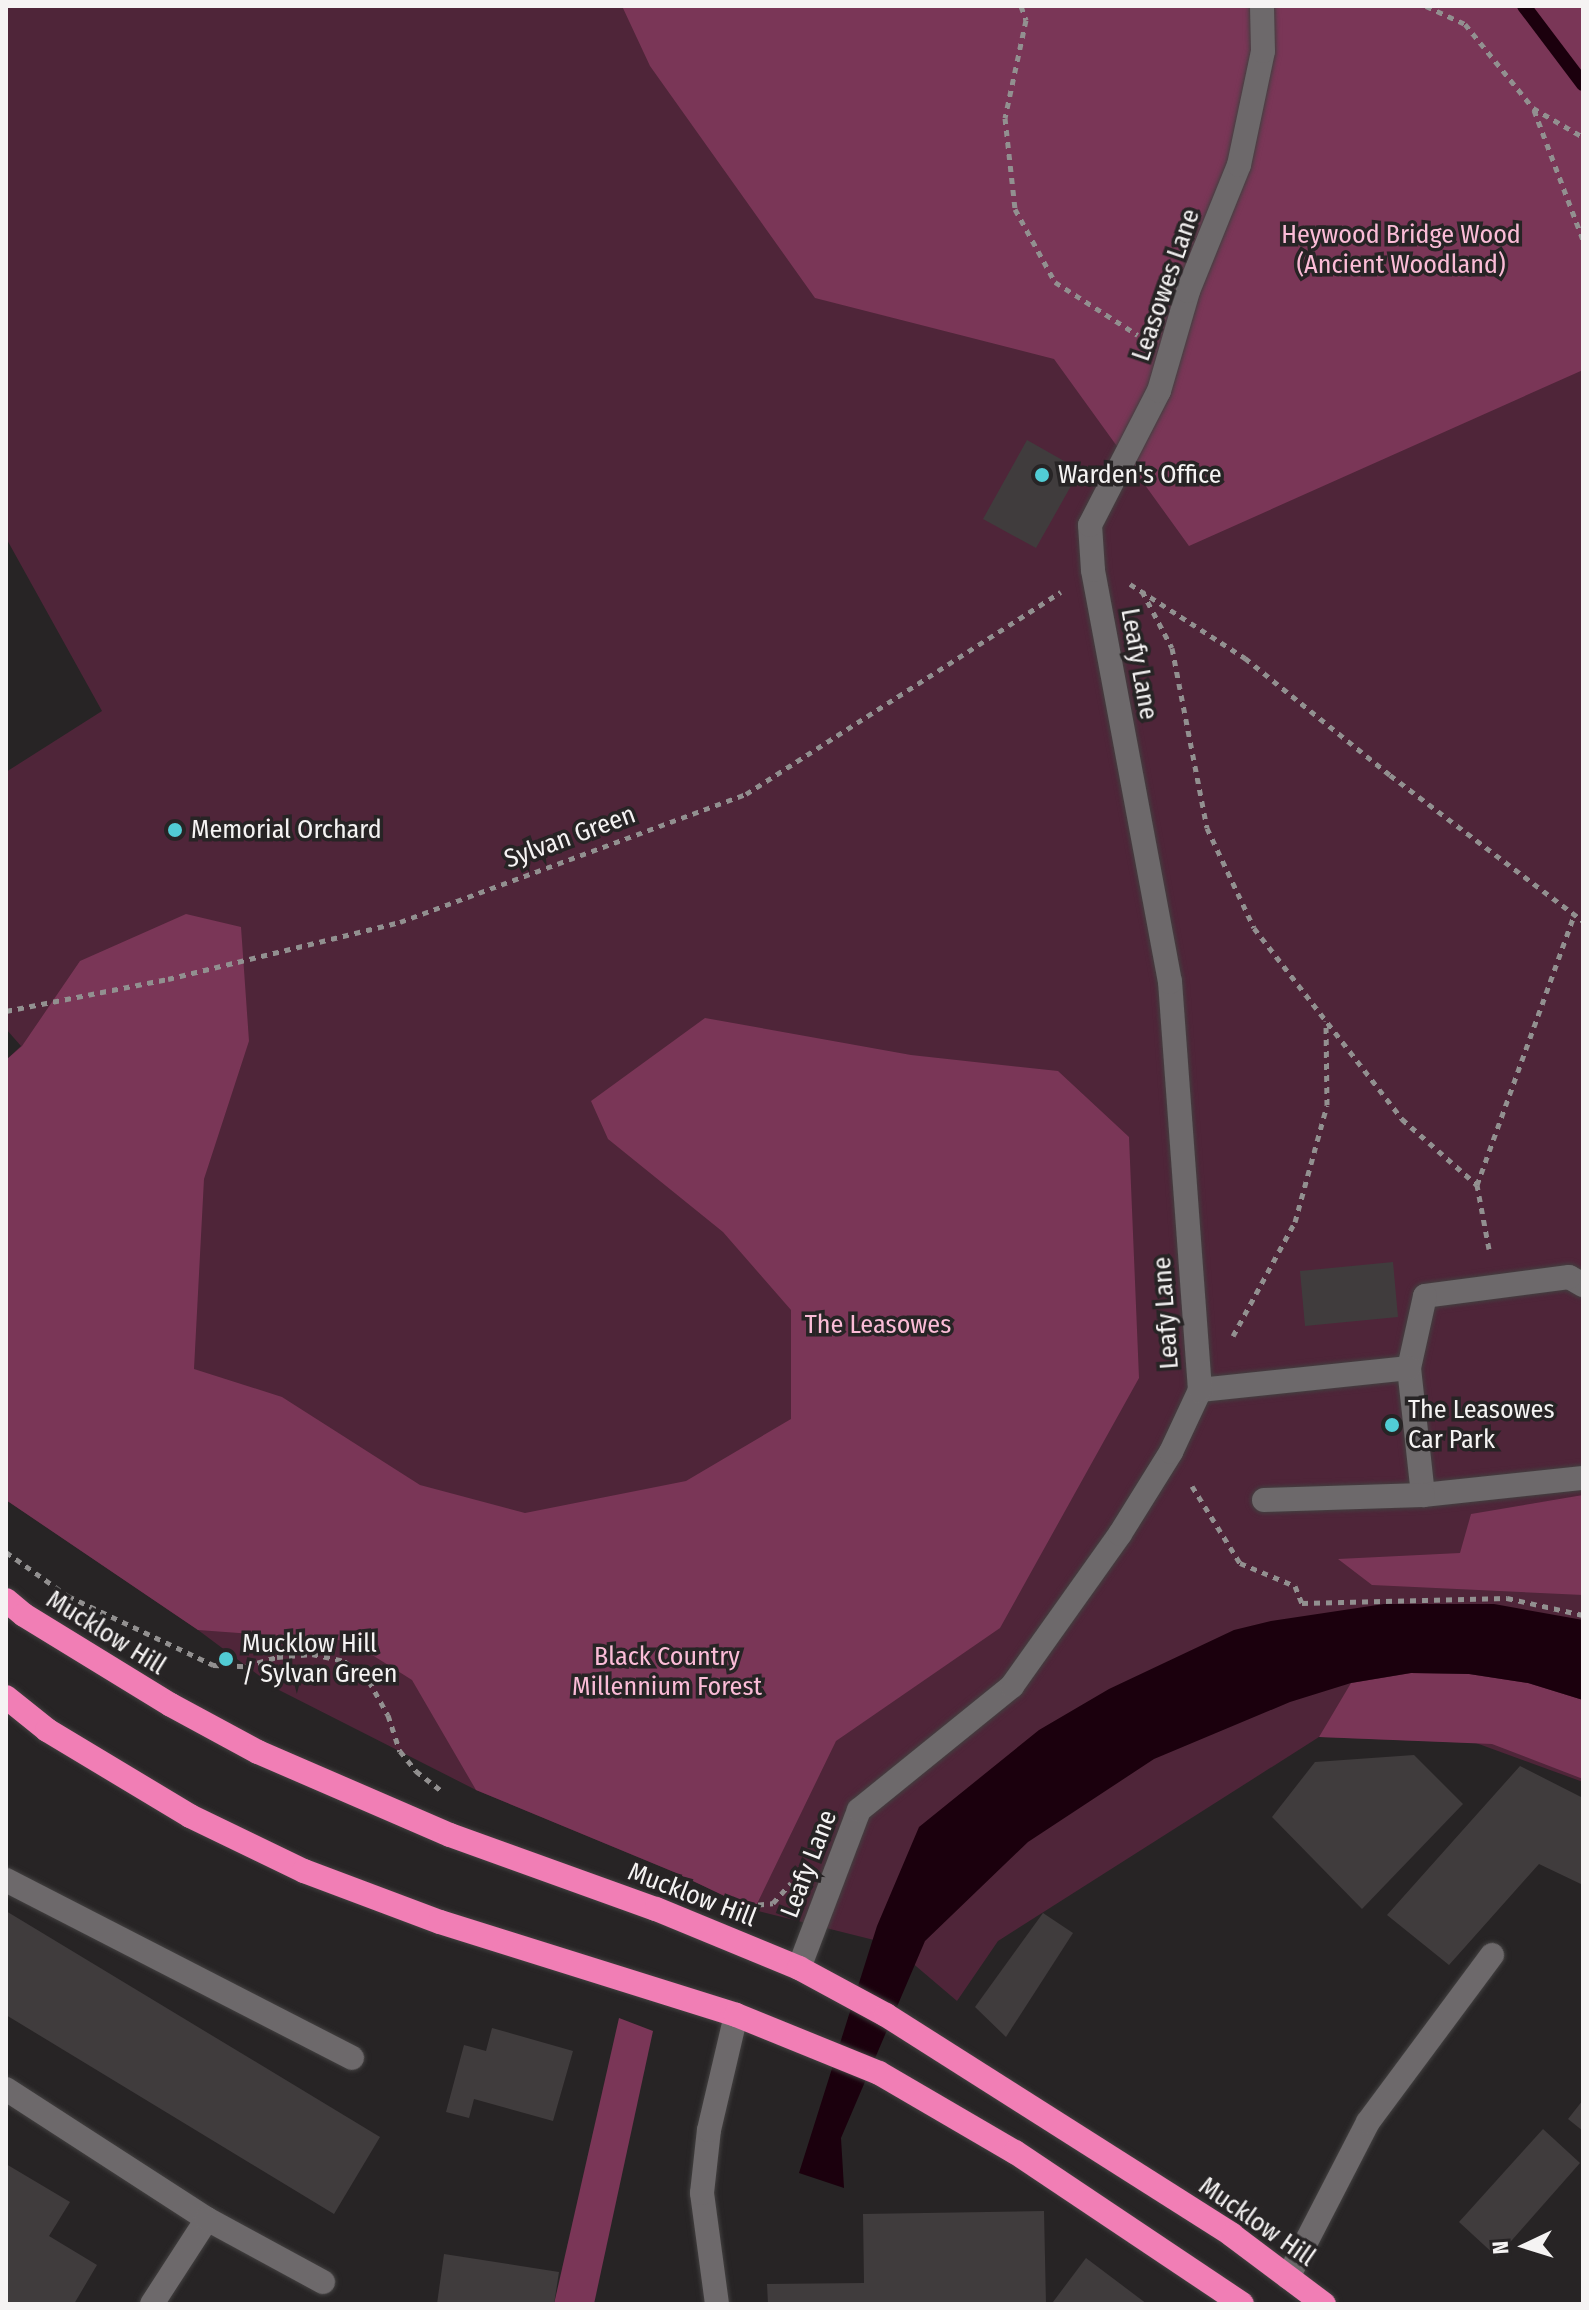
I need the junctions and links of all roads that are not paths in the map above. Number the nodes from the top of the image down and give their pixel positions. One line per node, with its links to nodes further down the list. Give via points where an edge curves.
1 (1262, 6): 2 (lane, Leasowes Lane, via 1263,51 1239,165 1188,291 1159,391 1090,525)
2 (1093, 570): 5 (lane, Leafy Lane, via 1170,982)
3 (1583, 1285): 4 (lane, via 1569,1277 1425,1296)
4 (1409, 1368): 5 (lane); 7 (lane)
5 (1200, 1390): 13 (lane, Leafy Lane, via 1171,1452 1120,1534 1012,1686 859,1810)
6 (1583, 1478): 7 (lane)
7 (1423, 1495): 8 (lane)
8 (1264, 1500)
9 (6, 1600): 13 (highway, Mucklow Hill, via 171,1705 258,1752 450,1835 656,1909)
10 (6, 1697): 14 (highway, via 47,1730 190,1816 304,1871 440,1922)
11 (6, 1880): 15 (lane)
12 (1492, 1955): 18 (lane, via 1368,2122)
13 (799, 1968): 18 (highway, Mucklow Hill, via 886,2015 1019,2099 1232,2235)
14 (736, 2015): 21 (lane, via 709,2130 702,2193); 22 (highway, via 879,2073 1015,2152)
15 (352, 2058)
16 (6, 2089): 17 (lane)
17 (207, 2219): 19 (lane); 20 (lane)
18 (1288, 2277): 23 (highway, Mucklow Hill)
19 (323, 2282)
20 (152, 2304)
21 (717, 2304)
22 (1242, 2304)
23 (1324, 2304)

